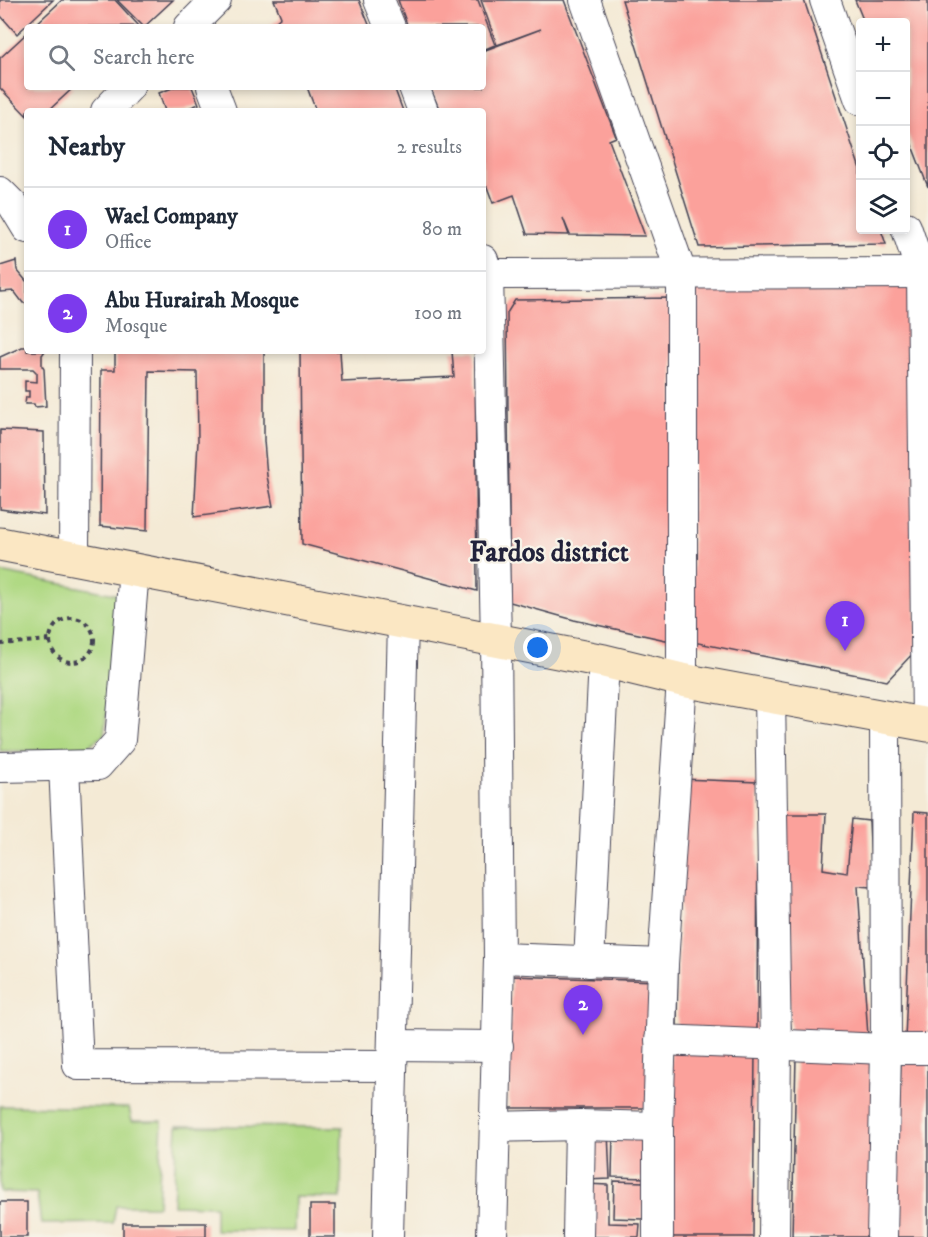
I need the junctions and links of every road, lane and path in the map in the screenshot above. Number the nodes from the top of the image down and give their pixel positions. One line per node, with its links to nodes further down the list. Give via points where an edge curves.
1 (216, 0): 5 (street)
2 (379, 0): 6 (street)
3 (585, 0): 17 (street)
4 (825, 0): 7 (street)
5 (192, 24)
6 (389, 24)
7 (856, 86)
8 (126, 90): 11 (street)
9 (213, 90): 12 (street)
10 (415, 90): 13 (street)
11 (109, 108)
12 (220, 108)
13 (422, 108)
14 (909, 234): 16 (street)
15 (486, 269): 17 (street)
16 (925, 274): 17 (street); 31 (street)
17 (682, 275): 28 (street)
18 (486, 303): 25 (street)
19 (75, 354): 21 (street)
20 (0, 544): 21 (main road)
21 (74, 558): 22 (main road)
22 (134, 570): 23 (main road); 32 (street, via 120,740 98,765)
23 (403, 622): 25 (main road); 42 (street)
24 (50, 640): 24 (path, via 57,657 70,662 89,654 94,641 85,621 70,618 57,623); 26 (path)
25 (496, 640): 27 (main road); 34 (street)
26 (0, 644)
27 (603, 661): 28 (main road); 35 (street)
28 (682, 680): 29 (main road); 36 (street)
29 (770, 697): 30 (main road); 38 (street)
30 (885, 718): 31 (main road); 40 (street)
31 (928, 725)
32 (64, 766): 33 (street); 42 (street, via 78,1065)
33 (0, 767)
34 (499, 958): 35 (street); 39 (street)
35 (589, 962): 36 (street)
36 (663, 964): 37 (street)
37 (660, 1040): 38 (street); 45 (street)
38 (776, 1045): 40 (street); 50 (street)
39 (498, 1046): 42 (street); 44 (street)
40 (886, 1049): 41 (street); 51 (street)
41 (928, 1049)
42 (392, 1056): 46 (street)
43 (580, 1125): 44 (street); 45 (street); 48 (street)
44 (495, 1127): 47 (street)
45 (658, 1127): 49 (street)
46 (388, 1237)
47 (492, 1237)
48 (578, 1237)
49 (658, 1237)
50 (774, 1237)
51 (882, 1237)

